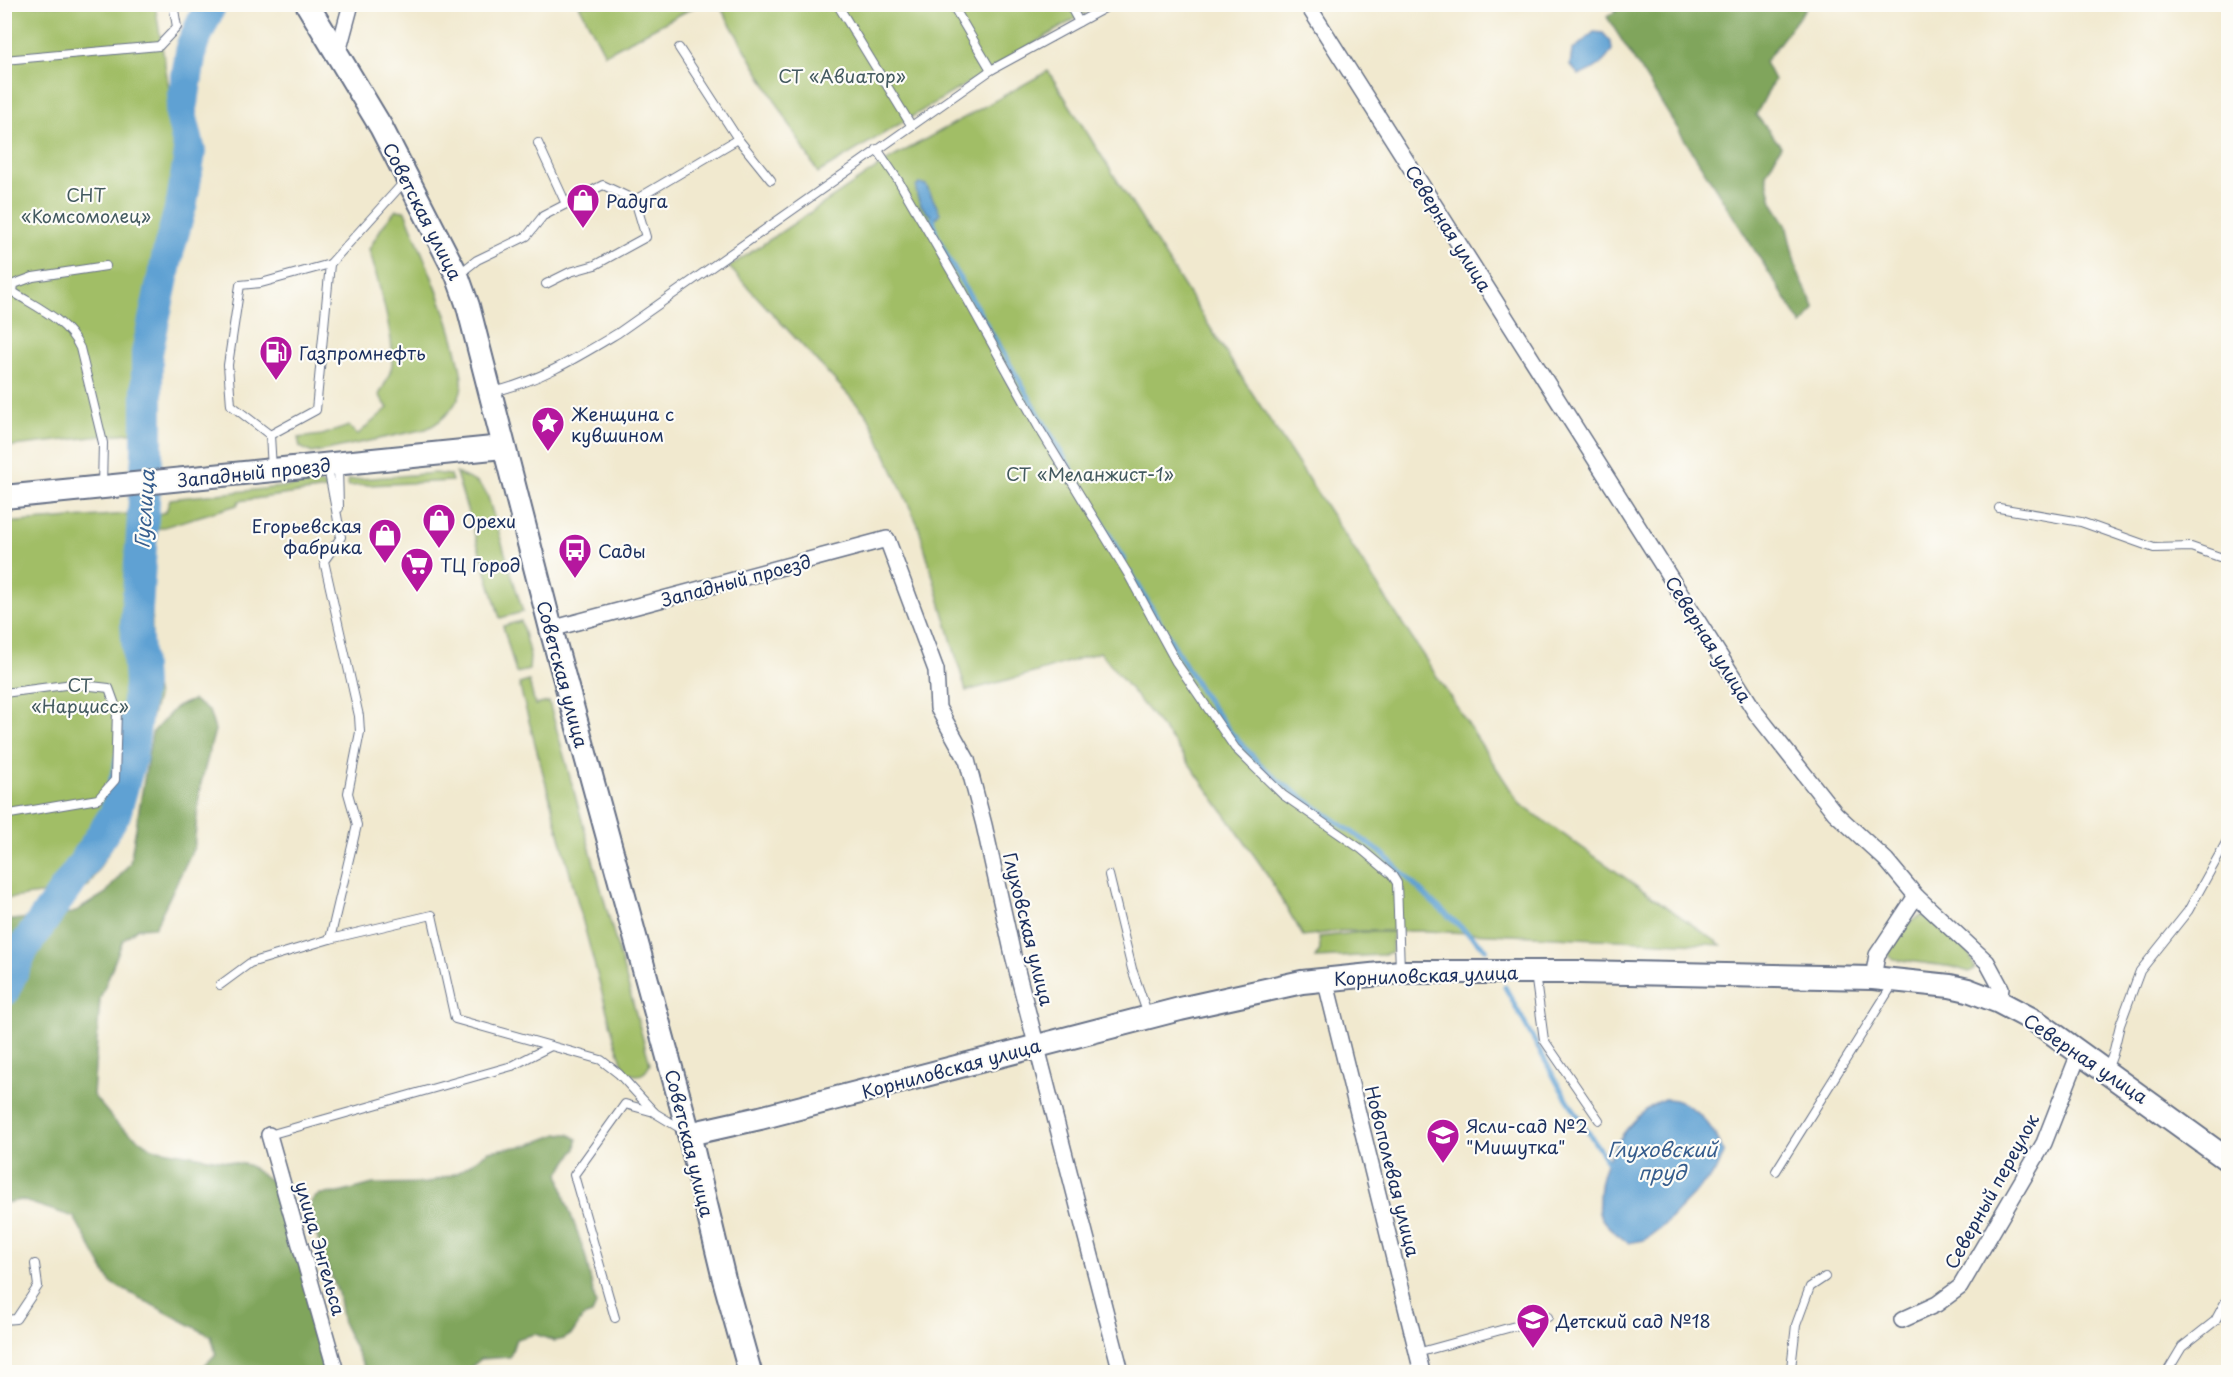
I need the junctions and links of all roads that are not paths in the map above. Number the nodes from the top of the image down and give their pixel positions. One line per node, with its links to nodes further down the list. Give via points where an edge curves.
1 (172, 4): 12 (lane, via 177,27 159,45)
2 (307, 4): 11 (street, Советская улица)
3 (351, 4): 11 (street)
4 (837, 4): 14 (lane)
5 (952, 4): 13 (lane)
6 (1069, 4): 9 (lane)
7 (1112, 4): 9 (lane)
8 (1306, 4): 42 (street, Северная улица, via 1756,713 1835,813 1886,860)
9 (1079, 22): 13 (lane)
10 (679, 48): 15 (lane)
11 (337, 56): 18 (street, Советская улица)
12 (4, 60)
13 (991, 70): 14 (lane)
14 (911, 125): 17 (lane)
15 (738, 140): 19 (lane); 20 (lane)
16 (538, 143): 21 (lane)
17 (877, 149): 27 (lane, via 618,333 517,386); 44 (lane, via 1128,574 1176,663 1235,748 1283,795 1392,875 1397,883)
18 (408, 177): 22 (lane); 24 (street, Советская улица)
19 (771, 180)
20 (635, 200): 21 (lane, via 603,185); 25 (lane, via 646,237 595,265)
21 (566, 204): 24 (lane, via 543,216 527,236 477,260)
22 (330, 264): 28 (lane, via 316,410); 28 (lane, via 240,285 228,365 231,405)
23 (106, 266): 26 (lane, via 33,277 14,284)
24 (458, 274): 27 (street, Советская улица)
25 (546, 284)
26 (9, 292): 32 (lane, via 58,320 73,334 103,442)
27 (491, 392): 29 (street, Советская улица)
28 (270, 435): 31 (lane)
29 (503, 447): 30 (street, Западный проезд); 37 (street, Советская улица)
30 (332, 464): 31 (street, Западный проезд); 43 (lane, via 341,537 324,561 360,716 360,732 348,794 357,825)
31 (272, 470): 32 (street, Западный проезд)
32 (110, 486): 33 (street, Западный проезд)
33 (4, 497)
34 (1999, 508): 36 (lane, via 2081,522 2154,548 2191,547)
35 (887, 539): 37 (street, Западный проезд); 51 (street, Глуховская улица, via 936,670 938,708 967,760)
36 (2229, 560)
37 (551, 630): 57 (street, Советская улица)
38 (4, 693): 39 (lane, via 73,684 109,688 117,710 115,780 98,799)
39 (4, 815)
40 (2229, 839): 54 (lane, via 2188,912 2140,971)
41 (1109, 875): 50 (lane)
42 (1916, 896): 47 (street, via 1877,955 1874,964); 49 (street, Северная улица, via 1987,962 2001,988)
43 (330, 939): 48 (lane, via 250,963); 52 (lane, via 432,915 455,1019)
44 (1400, 972): 45 (street, Корниловская улица); 46 (street, Корниловская улица)
45 (1534, 972): 47 (street, Корниловская улица); 56 (lane, via 1544,1040)
46 (1325, 979): 50 (street, Корниловская улица); 68 (street, Новополевая улица)
47 (1884, 979): 49 (street, Корниловская улица, via 1950,986); 60 (lane)
48 (220, 985)
49 (1999, 1002): 53 (street, Северная улица)
50 (1148, 1017): 51 (street, Корниловская улица)
51 (1038, 1045): 57 (street, Корниловская улица); 72 (street, Глуховская улица)
52 (551, 1046): 55 (lane, via 602,1060); 58 (lane, via 512,1066)
53 (2080, 1051): 54 (street, Северная улица); 67 (street, Северный переулок, via 2044,1143 1960,1287 1937,1304)
54 (2107, 1070): 59 (street, Северная улица)
55 (655, 1113): 57 (lane); 65 (lane, via 626,1104 574,1175)
56 (1599, 1120)
57 (689, 1134): 71 (street, Советская улица)
58 (269, 1135): 70 (street, улица Энгельса)
59 (2229, 1160)
60 (1776, 1171)
61 (35, 1264): 66 (lane, via 38,1286 16,1318)
62 (1825, 1277): 69 (lane, via 1810,1287 1796,1324)
63 (2229, 1297): 75 (lane, via 2215,1320 2182,1347)
64 (1548, 1317): 68 (lane)
65 (615, 1318)
66 (4, 1320)
67 (1902, 1320)
68 (1418, 1353): 73 (street, Новополевая улица)
69 (1791, 1370): 74 (lane)
70 (336, 1372)
71 (750, 1372)
72 (1122, 1372)
73 (1422, 1372)
74 (1815, 1372)
75 (2167, 1372)

